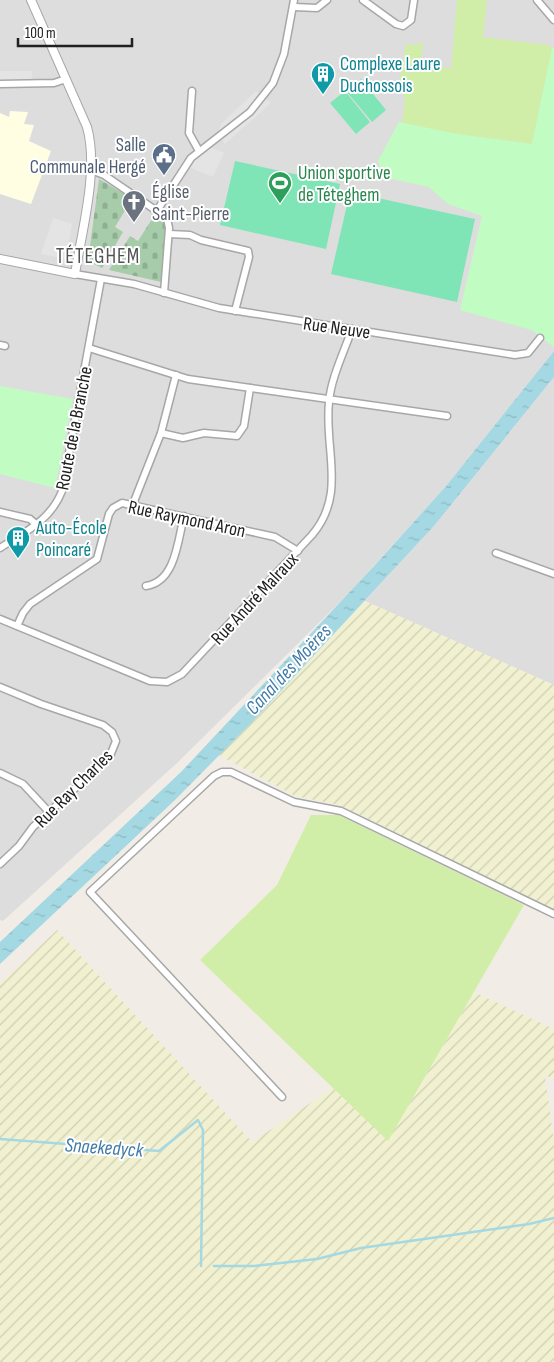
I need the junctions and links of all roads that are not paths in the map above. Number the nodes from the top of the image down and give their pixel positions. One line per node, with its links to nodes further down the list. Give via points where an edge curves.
1 (31, 0): 8 (street)
2 (327, 0): 6 (street, via 317,8)
3 (363, 0): 4 (street, via 396,24 404,26 411,20)
4 (414, 0)
5 (536, 0): 7 (street)
6 (294, 4): 11 (street, via 281,64 269,90 250,112)
7 (554, 20)
8 (66, 79): 9 (street, via 54,83); 12 (street, via 89,134)
9 (0, 84)
10 (192, 91): 11 (street, via 189,133)
11 (199, 151): 13 (street, via 189,160)
12 (90, 170): 13 (street, via 104,175); 16 (street)
13 (158, 210): 14 (street, via 168,220)
14 (169, 234): 18 (street); 19 (street, via 190,235 248,251)
15 (0, 259): 16 (street)
16 (75, 274): 17 (street, Rue Neuve)
17 (101, 279): 18 (street, Rue Neuve); 22 (street, Route de la Branche)
18 (164, 293): 19 (street, Rue Neuve)
19 (235, 311): 20 (street, Rue Neuve)
20 (352, 329): 21 (street, Rue Neuve, via 518,355 528,353); 25 (street, Rue André Malraux)
21 (540, 338)
22 (89, 348): 23 (street); 31 (street, Route de la Branche, via 62,491 52,511)
23 (176, 375): 24 (street); 27 (street)
24 (250, 388): 25 (street); 27 (street, via 244,426 237,436 204,433 183,438)
25 (329, 400): 26 (street); 33 (street, Rue André Malraux, via 330,504 321,525)
26 (447, 416)
27 (162, 433): 28 (street)
28 (133, 504): 30 (street, Rue Raymond Aron); 38 (street, Rue Raymond Aron, via 122,503 113,508 97,559 30,604)
29 (0, 512): 31 (street, via 30,519)
30 (184, 516): 33 (street, Rue Raymond Aron, via 275,537); 36 (street, via 169,570 160,582)
31 (37, 525): 32 (street, Route de la Branche)
32 (0, 548)
33 (298, 550): 38 (street, Rue André Malraux, via 185,670 167,682 147,680)
34 (496, 553): 35 (street)
35 (554, 574)
36 (146, 586)
37 (0, 618): 38 (street, Rue André Malraux)
38 (17, 626)
39 (0, 687): 41 (street, Rue Ray Charles, via 100,724 115,736 116,746 112,754)
40 (0, 773): 41 (street, via 23,784)
41 (49, 812): 42 (street, Rue Ray Charles)
42 (0, 864)
43 (554, 914): 44 (street, via 337,809 294,802 230,772 214,776 90,892)
44 (282, 1098)

